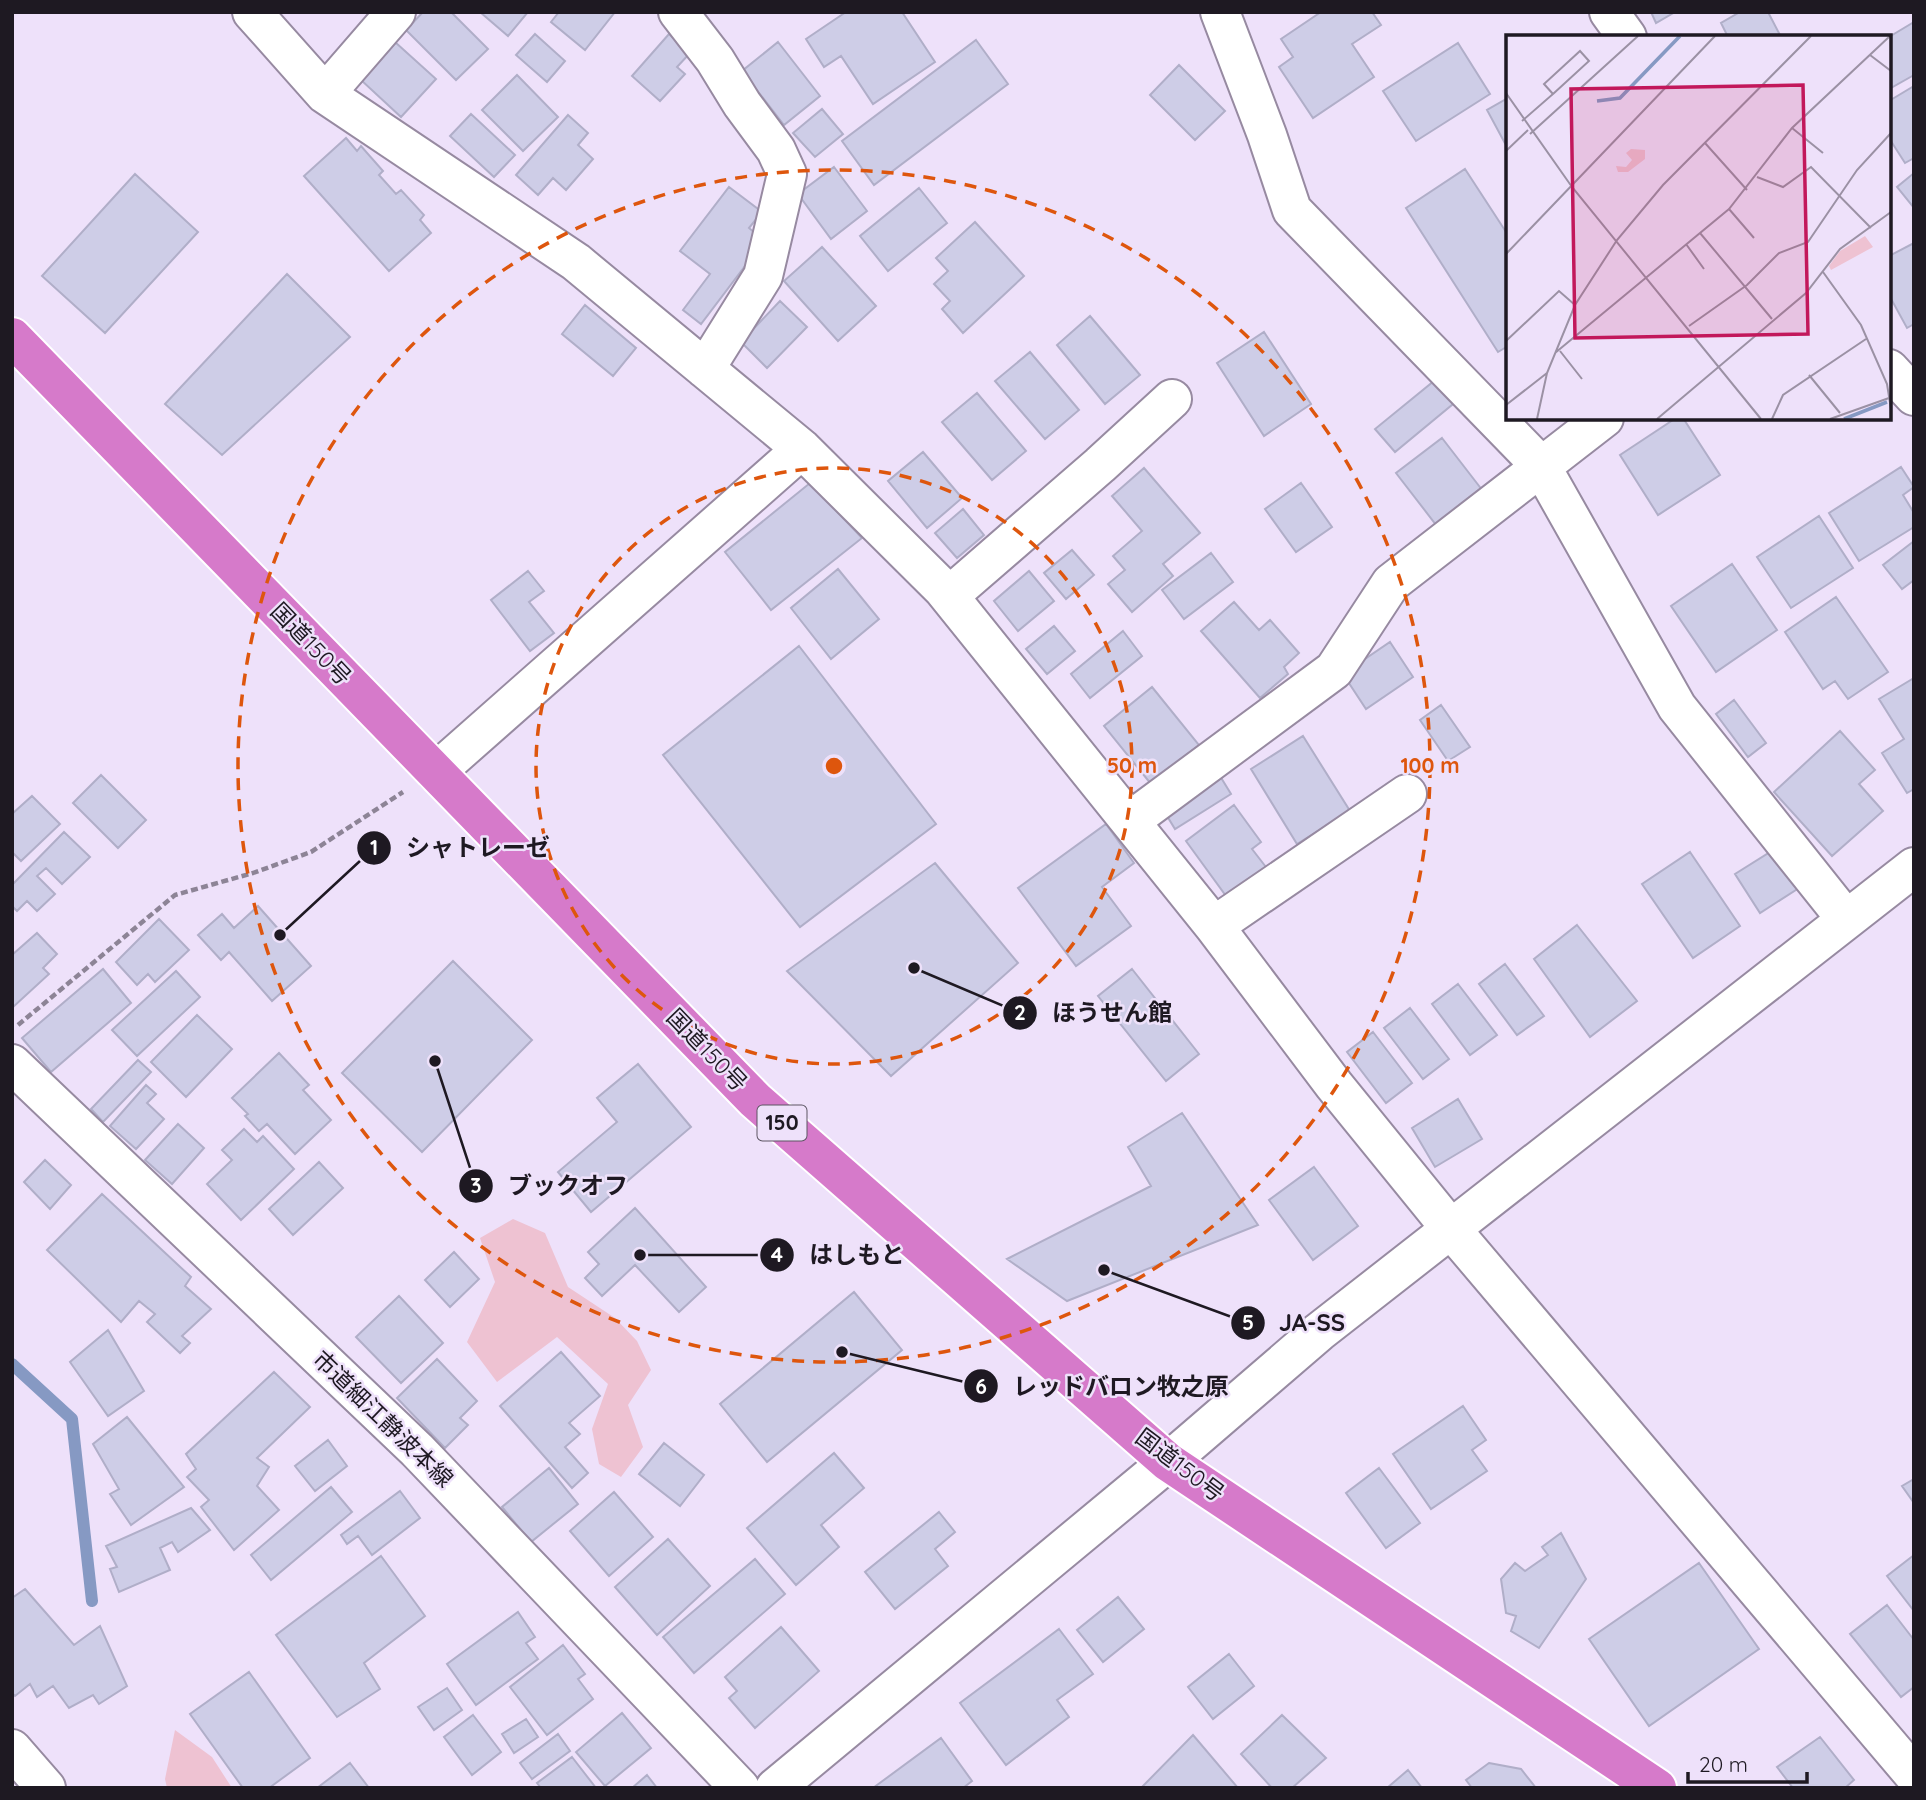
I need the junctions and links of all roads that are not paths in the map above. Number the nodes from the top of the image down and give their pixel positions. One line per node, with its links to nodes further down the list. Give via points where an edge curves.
1 (252, 12): 7 (street)
2 (396, 12): 7 (street)
3 (678, 12): 9 (street, via 776,150 787,174 763,276)
4 (1220, 12): 15 (street, via 1292,210)
5 (1609, 12): 6 (street)
6 (1626, 35)
7 (325, 94): 9 (street, via 576,262)
8 (12, 337): 17 (highway, 国道150号 / 150)
9 (705, 369): 14 (street)
10 (1891, 371): 11 (street)
11 (1914, 396)
12 (1172, 399): 16 (street)
13 (1601, 420): 15 (street)
14 (802, 449): 16 (street); 17 (street)
15 (1541, 466): 19 (street, via 1391,583 1334,670); 21 (street, via 1677,708)
16 (949, 596): 19 (street)
17 (436, 772): 25 (highway, 国道150号 / 150, via 755,1100)
18 (1407, 794): 22 (street)
19 (1130, 821): 22 (street)
20 (1914, 867): 21 (street)
21 (1846, 919): 24 (street)
22 (1214, 926): 24 (street)
23 (12, 1064): 29 (street, 市道細江静波本線, via 416,1450)
24 (1451, 1229): 25 (street, via 1319,1332); 27 (street)
25 (1168, 1462): 30 (street); 31 (highway, 国道150号 / 150)
26 (12, 1749): 28 (street)
27 (1914, 1775)
28 (46, 1788)
29 (740, 1788)
30 (775, 1788)
31 (1657, 1788)

